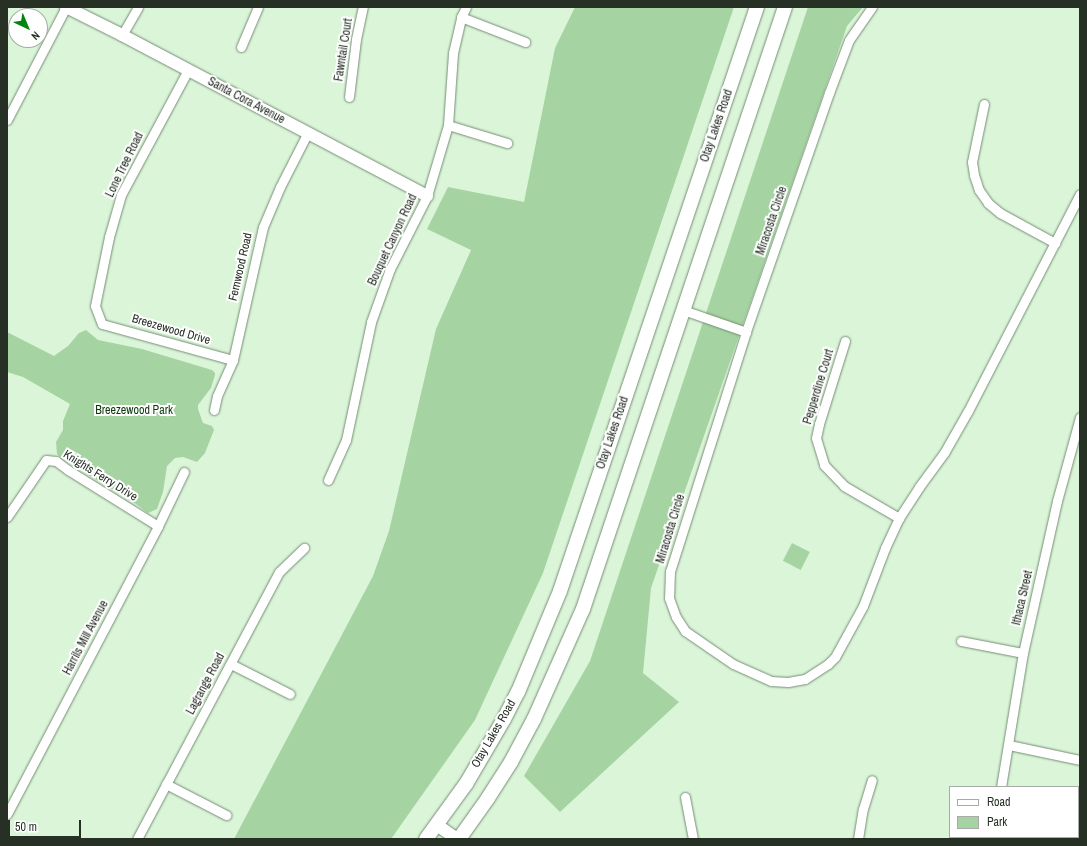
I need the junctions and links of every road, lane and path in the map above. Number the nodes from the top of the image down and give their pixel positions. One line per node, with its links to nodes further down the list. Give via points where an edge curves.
1 (66, 7): 10 (street, Santa Cora Avenue); 16 (street)
2 (138, 7): 10 (street)
3 (258, 7): 12 (street)
4 (363, 7): 14 (street, Fawntail Court)
5 (466, 7): 9 (street, Bouquet Canyon Road)
6 (757, 7): 48 (main road, Otay Lakes Road, via 560,592 504,719 466,784)
7 (785, 7): 23 (main road)
8 (872, 7): 25 (street, Miracosta Circle, via 857,26 846,49)
9 (461, 17): 11 (street); 17 (street, Bouquet Canyon Road, via 453,53)
10 (122, 35): 13 (street, Santa Cora Avenue)
11 (525, 42)
12 (241, 47)
13 (188, 70): 18 (street, Santa Cora Avenue); 24 (street, Lone Tree Road, via 121,195 108,237 95,306)
14 (349, 97)
15 (984, 104): 22 (street, via 972,162 979,190 988,203 1000,213)
16 (7, 120)
17 (448, 125): 19 (street); 21 (street, Bouquet Canyon Road)
18 (307, 134): 21 (street, Santa Cora Avenue); 27 (street, Fernwood Road, via 263,226)
19 (507, 143)
20 (1080, 194): 22 (street, Miracosta Circle)
21 (427, 196): 31 (street, Bouquet Canyon Road, via 390,269 371,322 346,440)
22 (1055, 243): 33 (street, Miracosta Circle, via 944,453 918,486)
23 (683, 310): 25 (street); 51 (main road, via 583,608 521,744 488,798)
24 (102, 324): 27 (street, Breezewood Drive)
25 (746, 332): 33 (street, Miracosta Circle, via 670,571 669,598 685,631 733,664 764,679 788,682 813,675 834,657 863,606)
26 (845, 341): 33 (street, Pepperdine Court, via 816,438 824,466 844,486)
27 (233, 360): 28 (street, Fernwood Road, via 217,396)
28 (214, 410)
29 (1080, 417): 37 (street, Ithaca Street, via 1057,500)
30 (184, 472): 34 (street, Harrils Mill Avenue)
31 (328, 480)
32 (7, 517): 34 (street, Knights Ferry Drive, via 46,460 56,461)
33 (899, 518)
34 (158, 526): 46 (street, Harrils Mill Avenue)
35 (304, 548): 38 (street, Lagrange Road, via 279,572)
36 (961, 641): 37 (street)
37 (1023, 653): 40 (street, Ithaca Street)
38 (231, 664): 39 (street); 43 (street, Lagrange Road)
39 (290, 694)
40 (1009, 745): 41 (street); 44 (street, Ithaca Street)
41 (1080, 760)
42 (872, 780): 53 (street)
43 (166, 784): 47 (street); 49 (street, Lagrange Road)
44 (1001, 786)
45 (685, 797): 52 (street)
46 (7, 814)
47 (226, 815)
48 (437, 825): 50 (main road, Otay Lakes Road); 51 (street)
49 (137, 839)
50 (426, 839)
51 (458, 839)
52 (693, 839)
53 (858, 839)

